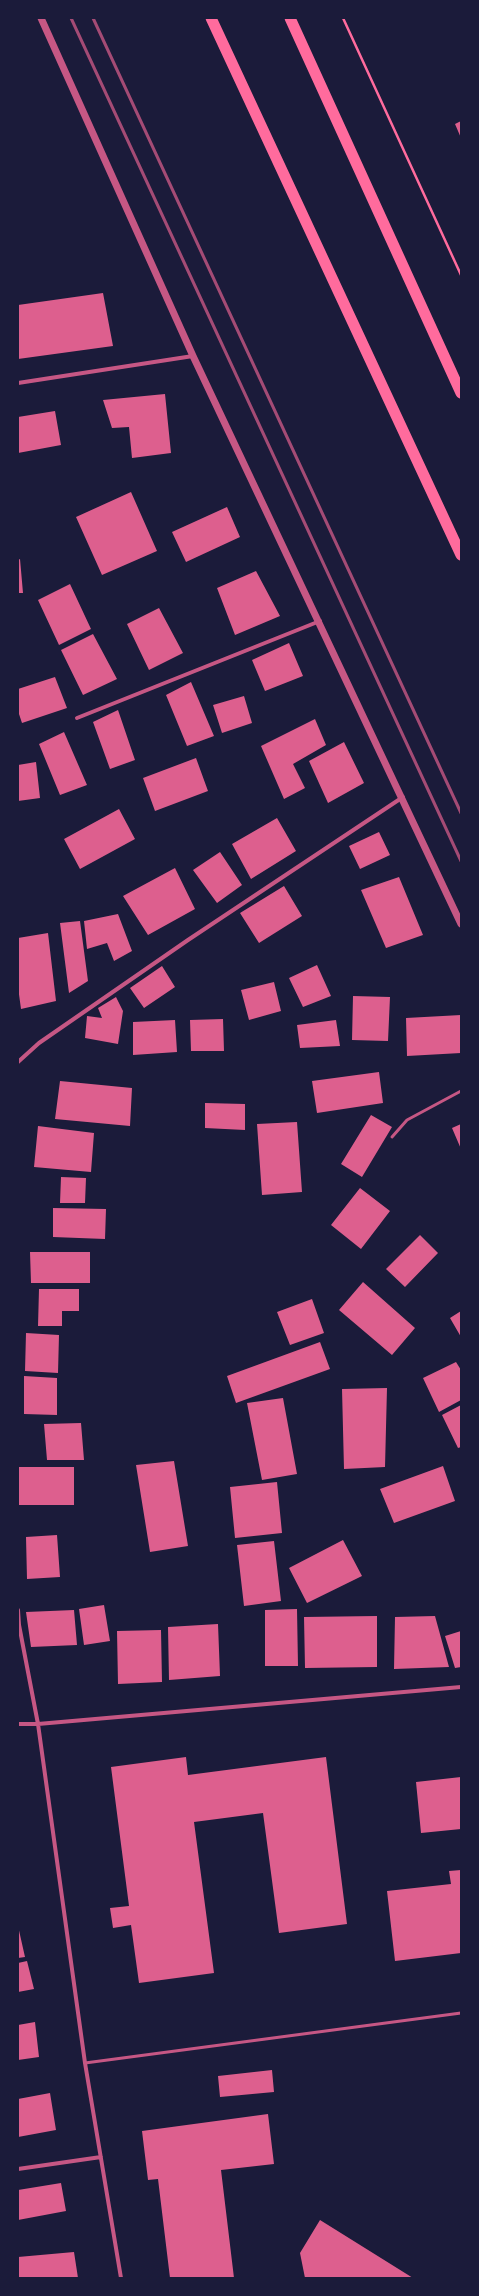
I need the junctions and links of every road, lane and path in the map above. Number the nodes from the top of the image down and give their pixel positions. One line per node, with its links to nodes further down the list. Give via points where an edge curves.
1 (40, 18): 6 (street)
2 (211, 18): 9 (highway)
3 (290, 18): 8 (highway)
4 (343, 18): 5 (path)
5 (461, 275)
6 (193, 356): 7 (street); 10 (street)
7 (18, 383)
8 (461, 393)
9 (461, 555)
10 (320, 621): 11 (street); 12 (street)
11 (77, 718)
12 (403, 797): 13 (street); 14 (street, via 188,940 40,1043)
13 (461, 924)
14 (18, 1062)
15 (461, 1091): 16 (lane, via 407,1120)
16 (392, 1137)
17 (18, 1610): 20 (street)
18 (461, 1687): 20 (street)
19 (18, 1724): 20 (street)
20 (38, 1724): 22 (street)
21 (461, 2013): 22 (lane)
22 (85, 2063): 23 (street)
23 (101, 2157): 24 (street); 25 (street)
24 (18, 2169)
25 (121, 2278)

